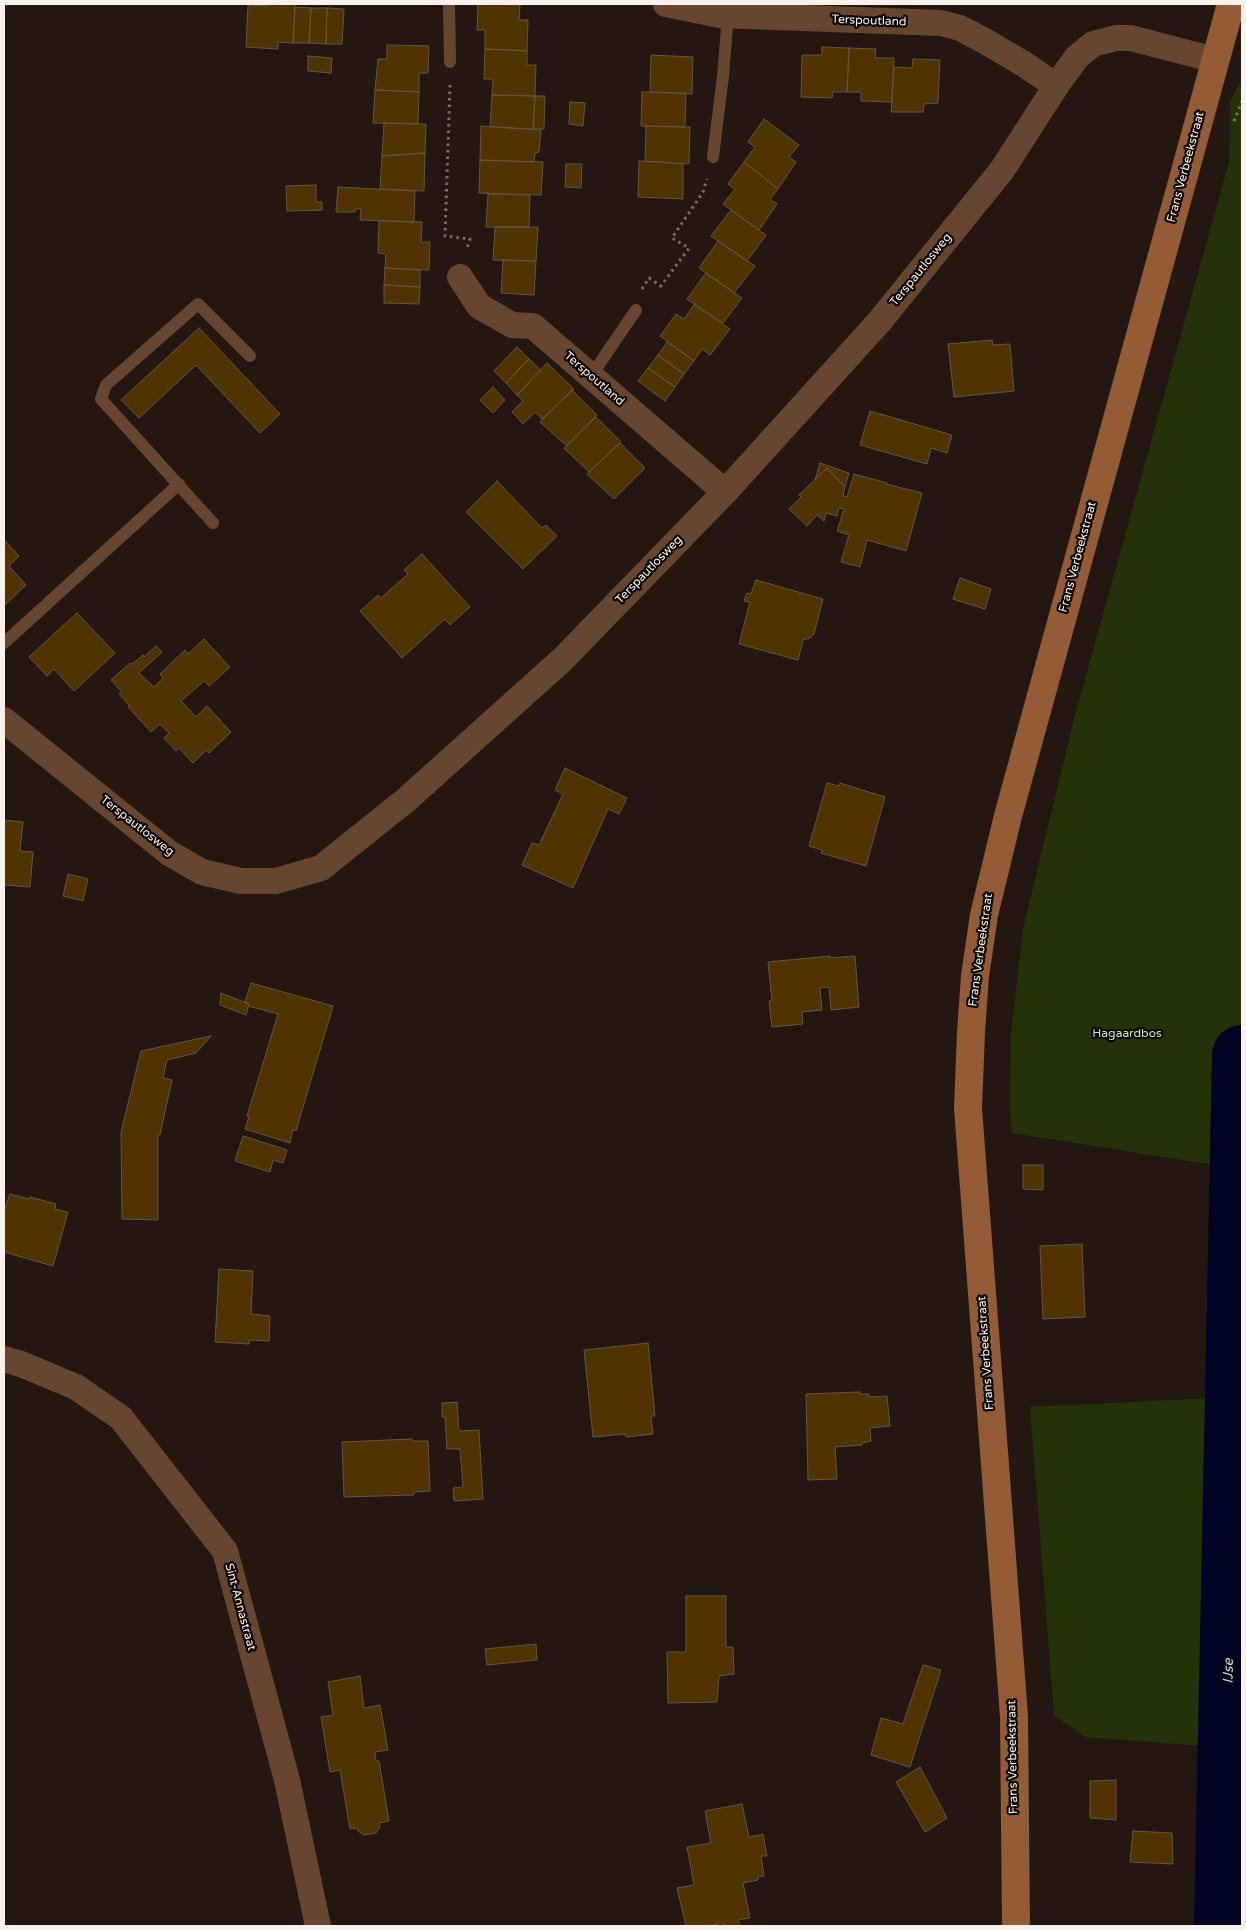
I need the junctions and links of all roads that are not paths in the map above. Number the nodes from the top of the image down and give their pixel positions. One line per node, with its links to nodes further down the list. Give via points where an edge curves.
1 (449, 4): 6 (lane)
2 (666, 4): 4 (street, Terspoutland)
3 (1231, 4): 5 (main road, Frans Verbeekstraat)
4 (728, 15): 7 (street, Terspoutland, via 941,24 960,28); 8 (lane)
5 (1215, 60): 7 (street, Terspautlosweg, via 1131,38 1116,38 1093,44 1077,57); 20 (main road, Frans Verbeekstraat, via 1013,797 984,915 975,976 968,1108 1014,1716)
6 (450, 62)
7 (1056, 86): 14 (street, Terspautlosweg, via 1002,170 879,322)
8 (714, 157)
9 (460, 277): 12 (street, Terspoutland, via 479,306 512,325 533,326)
10 (636, 310): 12 (lane)
11 (250, 356): 13 (lane, via 198,304 106,385 101,399)
12 (591, 376): 14 (street, Terspoutland)
13 (179, 484): 15 (lane); 16 (lane)
14 (725, 492): 17 (street, Terspautlosweg, via 562,660 406,800 321,868 276,881 241,881 202,872 169,853)
15 (213, 522)
16 (4, 643)
17 (4, 720)
18 (4, 1359): 19 (street, Sint-Annastraat, via 76,1387 121,1418 225,1551 287,1780)
19 (318, 1926)
20 (1016, 1926)

